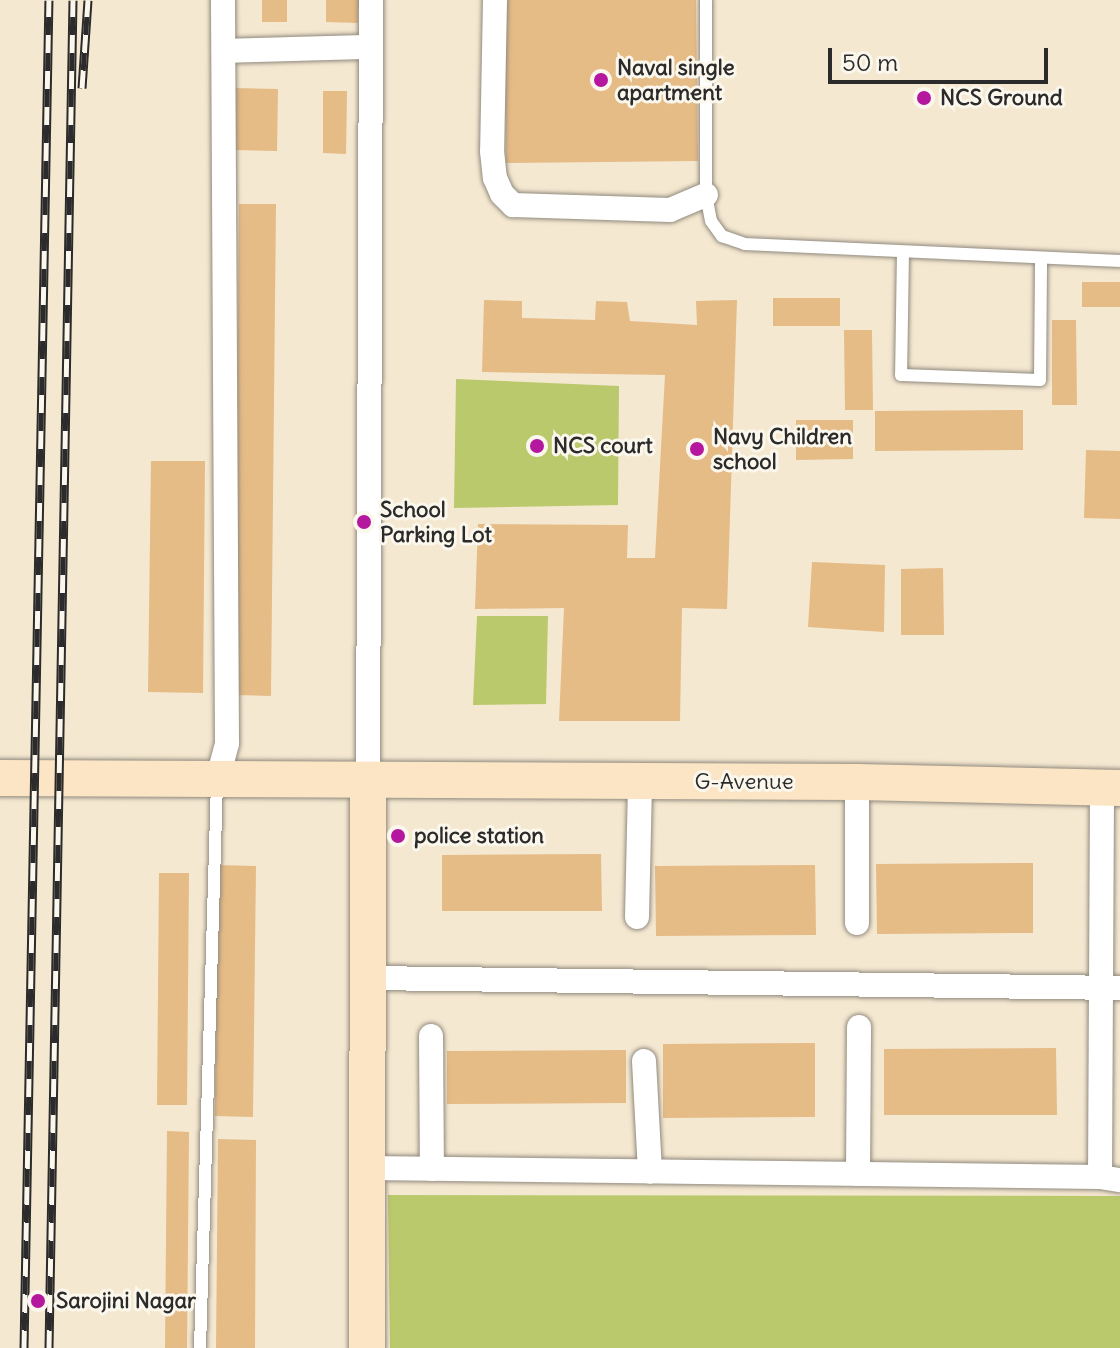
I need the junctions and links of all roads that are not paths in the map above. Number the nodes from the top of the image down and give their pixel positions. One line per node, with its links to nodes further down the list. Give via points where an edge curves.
1 (223, 0): 6 (street)
2 (371, 0): 5 (street)
3 (495, 0): 7 (street, via 492,151 499,186 513,205 670,210)
4 (706, 0): 7 (lane)
5 (370, 47): 6 (street); 12 (street)
6 (224, 51): 13 (street, via 227,743)
7 (706, 195): 8 (lane, via 711,221 722,236 745,244)
8 (903, 252): 9 (lane); 9 (lane, via 901,375 1040,380)
9 (1041, 258): 10 (lane)
10 (1120, 261)
11 (0, 778): 13 (street, G-Avenue)
12 (368, 780): 13 (street, G-Avenue); 14 (street, G-Avenue); 19 (street)
13 (217, 781): 29 (lane)
14 (640, 781): 15 (street, G-Avenue); 17 (street)
15 (857, 782): 16 (street, G-Avenue); 18 (street)
16 (1111, 788): 20 (street)
17 (637, 917)
18 (857, 923)
19 (368, 978): 20 (street); 24 (street)
20 (1111, 988): 28 (street)
21 (859, 1027): 27 (street)
22 (431, 1036): 25 (street)
23 (644, 1061): 26 (street)
24 (368, 1168): 25 (street); 30 (street)
25 (432, 1169): 26 (street)
26 (650, 1172): 27 (street)
27 (858, 1174): 28 (street)
28 (1110, 1179)
29 (200, 1348)
30 (367, 1348)

